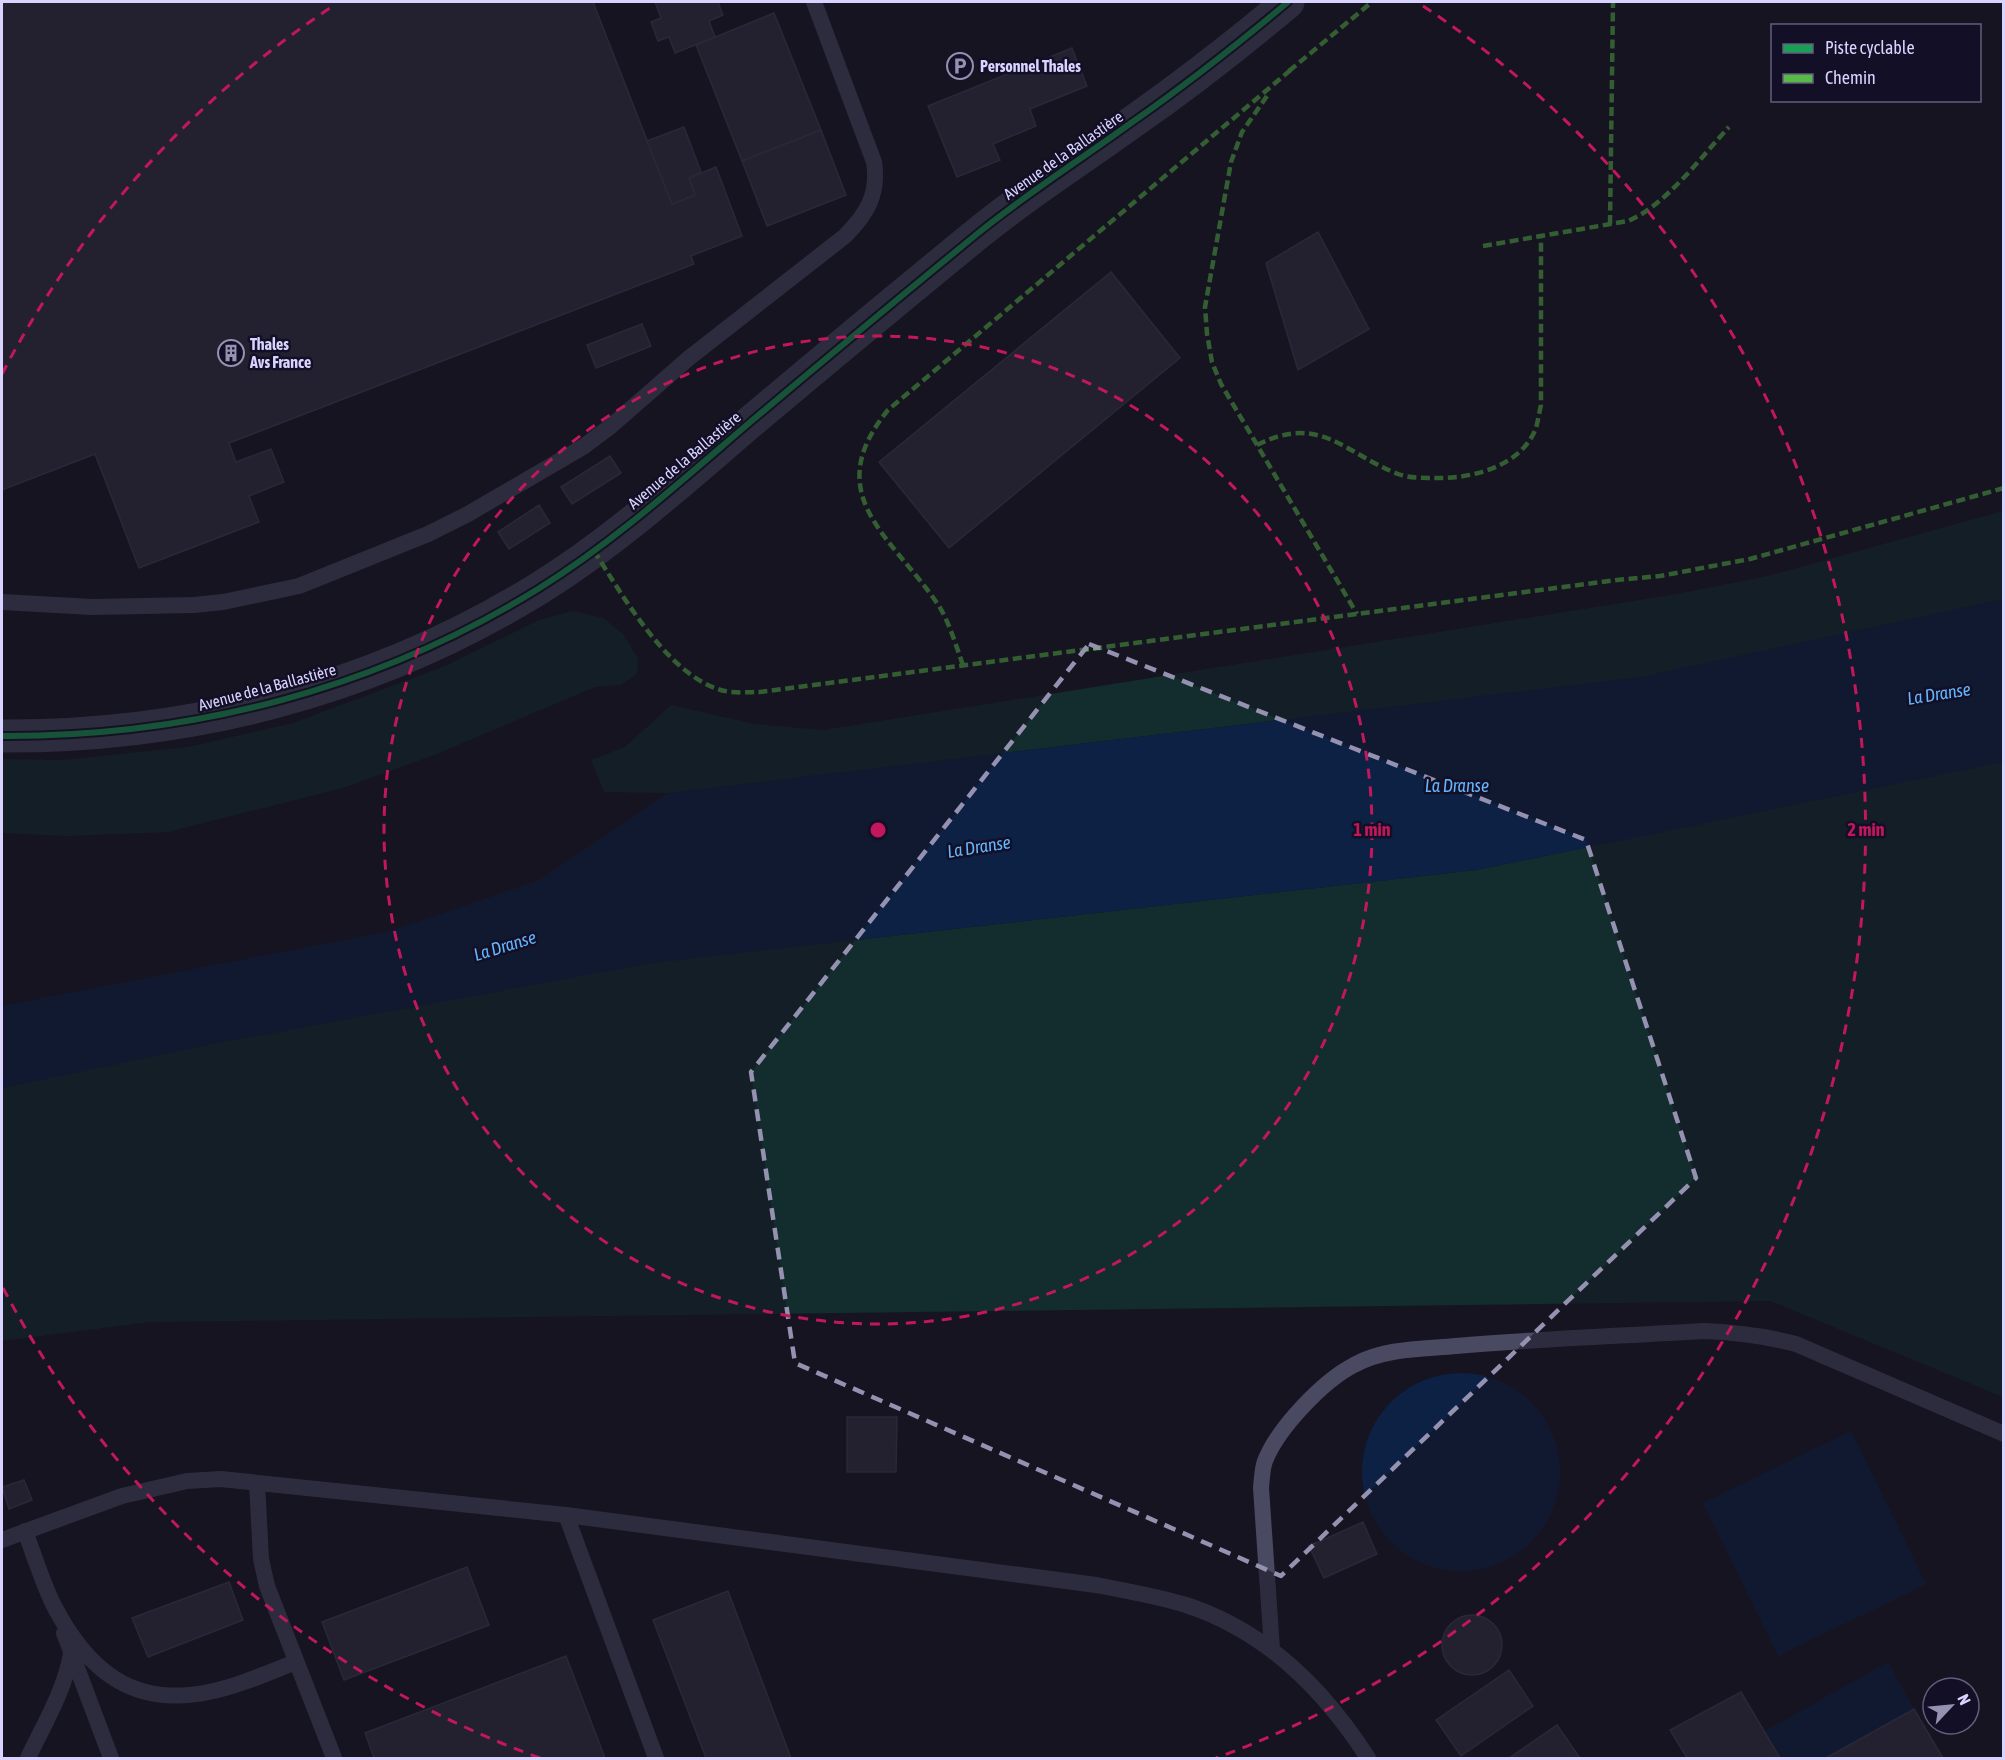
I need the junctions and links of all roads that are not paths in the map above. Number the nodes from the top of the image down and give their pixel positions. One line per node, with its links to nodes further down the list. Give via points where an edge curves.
1 (814, 2): 3 (lane, via 873,162 876,179 865,212 845,236 583,447 448,524 299,586 194,605 92,607)
2 (1288, 2): 4 (street, Avenue de la Ballastière, via 1136,120 1001,215 594,551 483,620 366,673 242,711 115,732)
3 (2, 602)
4 (2, 736)
5 (2004, 1434): 11 (lane, via 1796,1344 1733,1332 1497,1342 1378,1356 1355,1364 1319,1391 1289,1422 1264,1463 1261,1488)
6 (256, 1483): 7 (lane); 8 (lane, via 188,1481 122,1496); 13 (lane, via 267,1586)
7 (566, 1515): 11 (lane, via 1130,1592 1221,1619); 17 (lane)
8 (25, 1531): 9 (lane); 10 (lane)
9 (2, 1540)
10 (52, 1602): 12 (lane); 13 (lane, via 70,1634 106,1674 130,1688 157,1696 182,1696 229,1687)
11 (1272, 1649): 18 (lane, via 1316,1689)
12 (71, 1653): 14 (lane, via 60,1692); 15 (lane)
13 (296, 1662): 16 (lane)
14 (28, 1758)
15 (111, 1758)
16 (334, 1758)
17 (656, 1758)
18 (1368, 1758)

